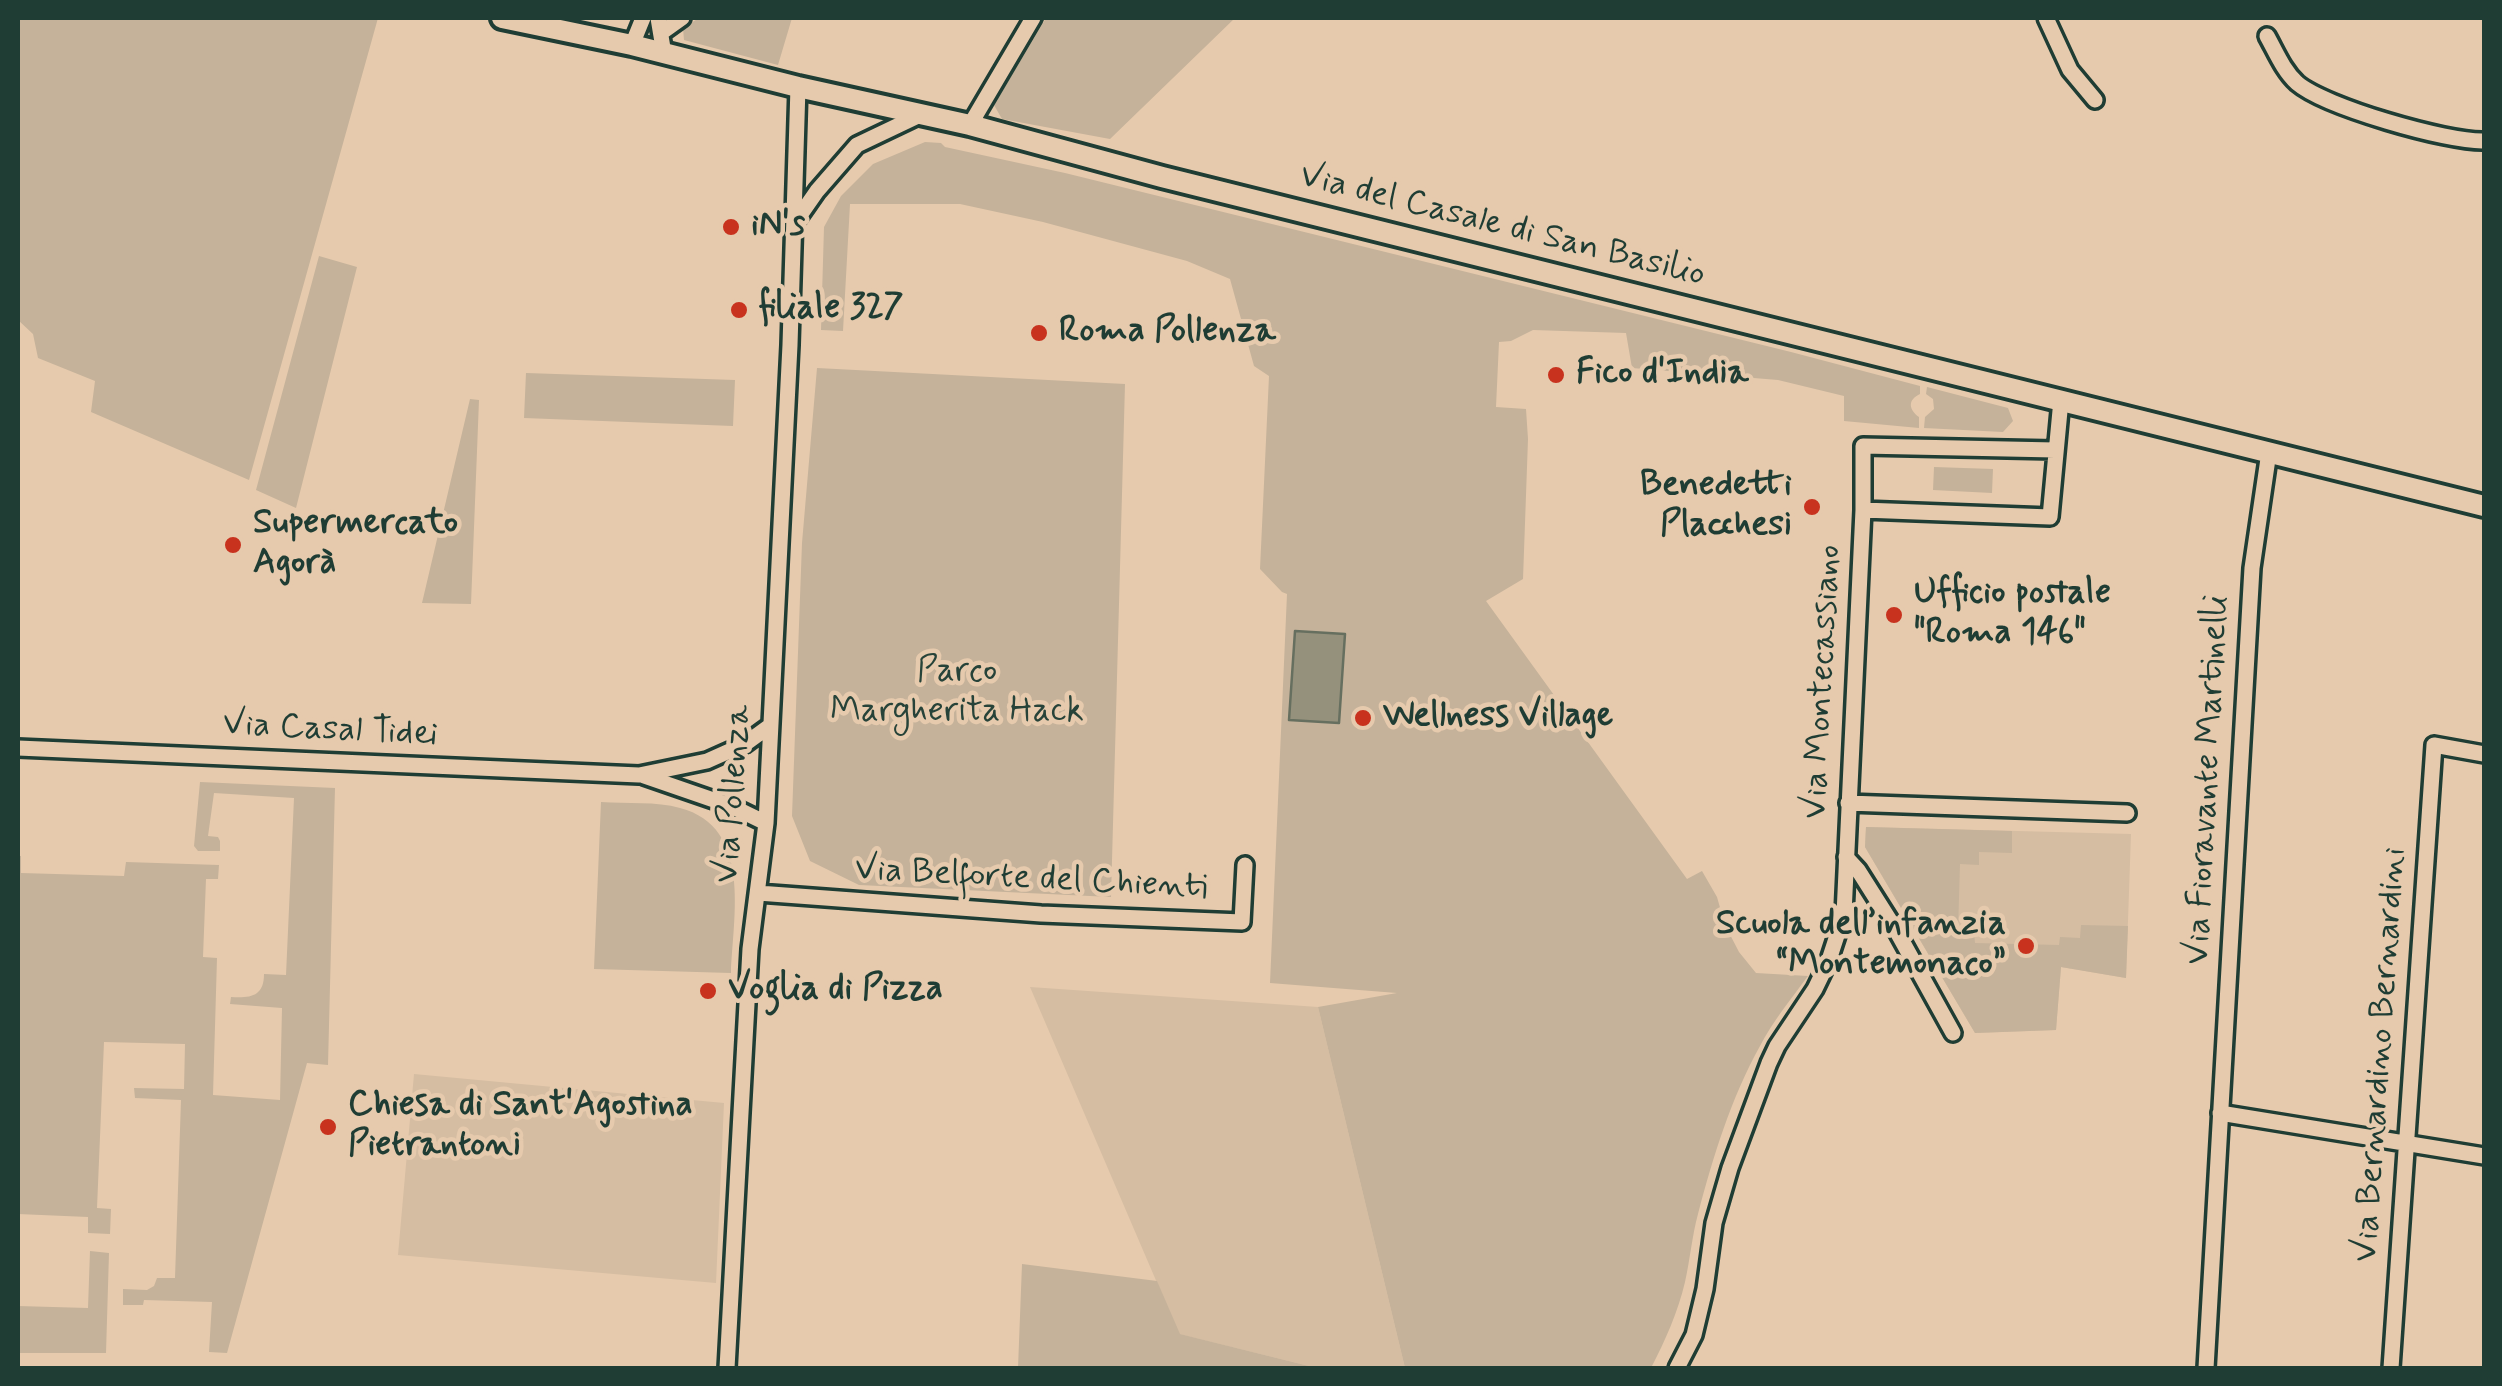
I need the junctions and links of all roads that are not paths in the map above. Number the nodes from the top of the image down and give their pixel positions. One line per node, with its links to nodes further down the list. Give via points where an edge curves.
1 (502, 18): 8 (street, Via del Casale di San Basilio)
2 (643, 18): 8 (street)
3 (682, 18): 6 (street)
4 (1033, 18): 12 (street)
5 (2046, 18): 10 (street, via 2070,70)
6 (661, 35): 8 (street, Via del Casale di San Basilio); 9 (street, Via del Casale di San Basilio)
7 (2267, 36): 13 (street, via 2290,76 2312,93 2422,130)
8 (632, 46)
9 (798, 88): 11 (street, Via del Casale di San Basilio); 14 (street, Via Pollenza)
10 (2095, 100)
11 (920, 115): 12 (street, Via del Casale di San Basilio); 14 (street, via 858,145)
12 (970, 126): 15 (street, Via del Casale di San Basilio)
13 (2484, 141)
14 (794, 224): 20 (street, Via Pollenza)
15 (2061, 400): 16 (street, Via Montecassiano); 17 (street, Via del Casale di San Basilio)
16 (2055, 450): 19 (street, Via Montecassiano, via 2050,517); 19 (street, Via Montecassiano, via 1863,446)
17 (2269, 452): 18 (street, Via del Casale di San Basilio); 31 (street, Via Fioravante Martinelli, via 2252,568)
18 (2484, 506)
19 (1863, 510): 24 (street, Via Montecassiano)
20 (771, 725): 23 (street, Via Casal Tidei, via 708,761); 26 (street, Via Pollenza)
21 (18, 748): 23 (street, Via Casal Tidei)
22 (2484, 754): 32 (street, Via Bernardino Bernardini, via 2434,745)
23 (640, 775): 26 (street, Via Casal Tidei)
24 (1848, 803): 25 (street); 27 (street, Via Montecassiano)
25 (2127, 813)
26 (766, 823): 29 (street, Via Pollenza)
27 (1846, 858): 30 (street, Via Montecassiano, via 1896,930); 35 (street, Via Montecassiano, via 1844,914 1829,960 1777,1046 1742,1134 1714,1224 1694,1336)
28 (1246, 865): 29 (street, Via Belforte del Chienti, via 1242,922)
29 (758, 893): 34 (street, Via Pollenza)
30 (1953, 1033)
31 (2220, 1113): 32 (street); 36 (street, Via Fioravante Martinelli)
32 (2406, 1143): 33 (street); 37 (street, Via Bernardino Bernardini)
33 (2484, 1156)
34 (727, 1368)
35 (1677, 1368)
36 (2206, 1368)
37 (2391, 1368)

